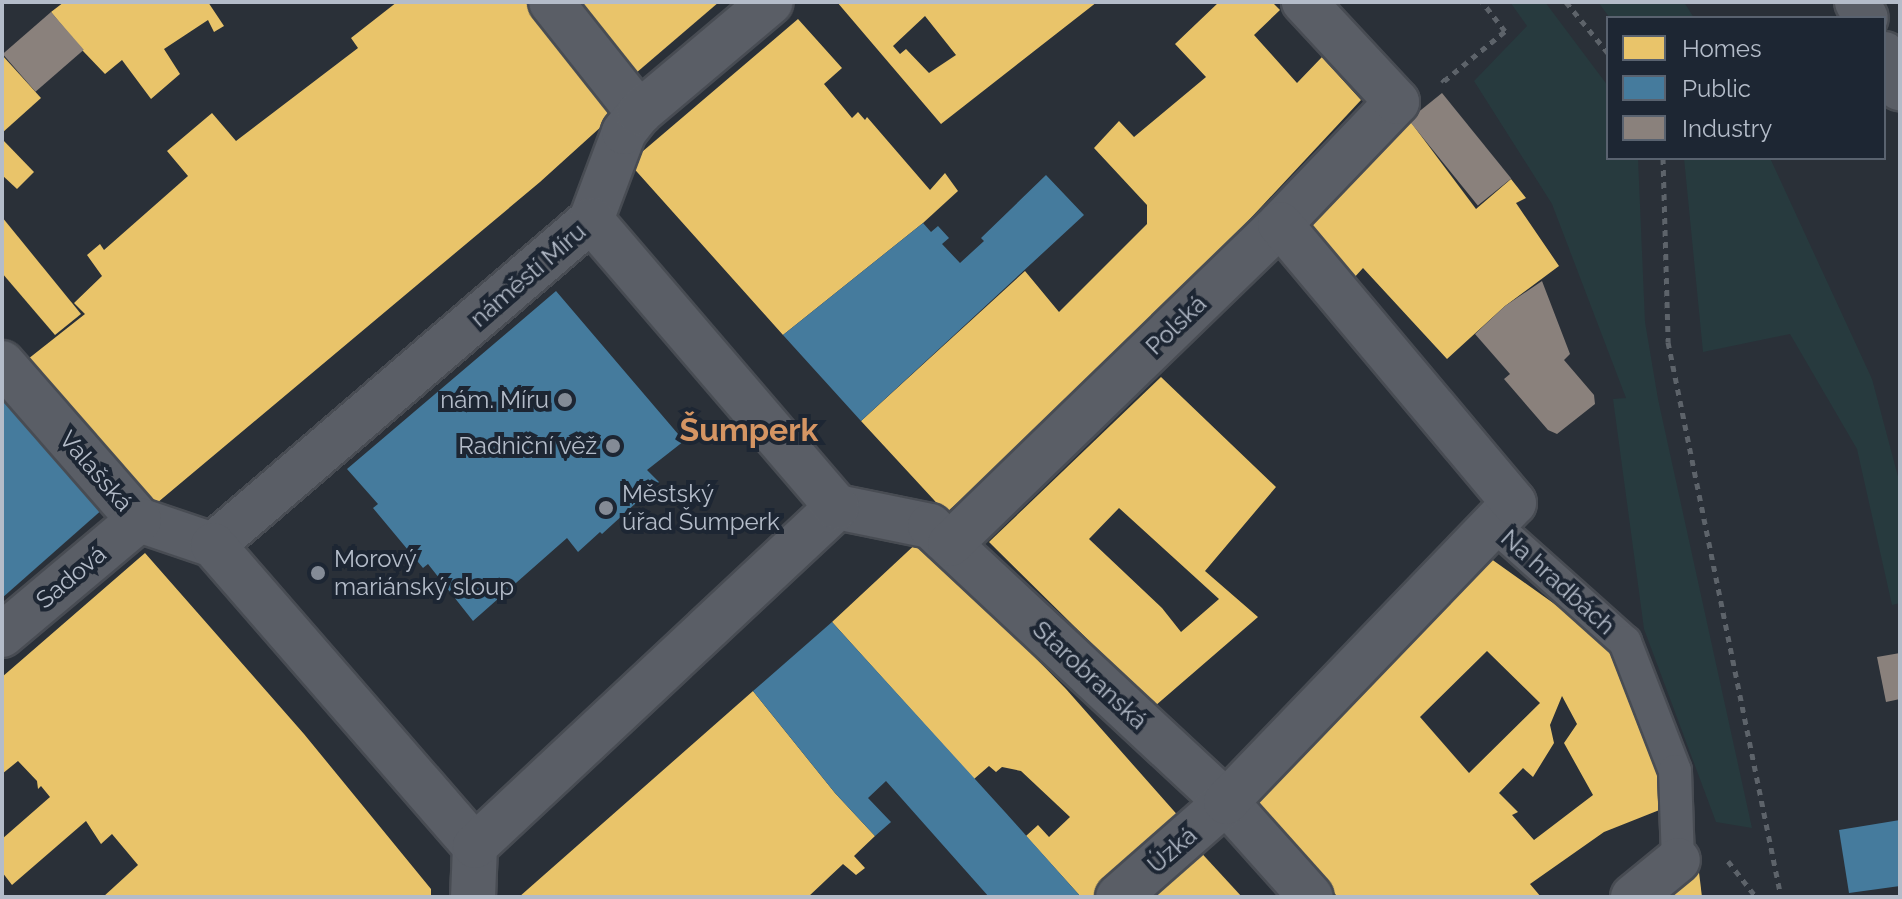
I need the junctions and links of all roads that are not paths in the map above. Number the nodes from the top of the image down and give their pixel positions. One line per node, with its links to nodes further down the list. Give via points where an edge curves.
1 (551, 2): 6 (street)
2 (771, 2): 6 (street)
3 (1304, 2): 8 (street, Polská, via 1397,102)
4 (1886, 58): 5 (street)
5 (1900, 88)
6 (639, 113): 7 (street, via 624,132)
7 (591, 220): 10 (street, náměstí Míru); 14 (street, náměstí Míru)
8 (1280, 224): 12 (street, Na hradbách, via 1514,503); 13 (street, Polská)
9 (2, 363): 11 (street, Valašská)
10 (837, 507): 13 (street, Starobranská, via 930,526); 17 (street)
11 (139, 520): 14 (street, Valašská); 15 (street, Sadová)
12 (1493, 524): 16 (street, Na hradbách); 18 (lane, Na hradbách, via 1625,642 1675,771)
13 (950, 544): 16 (street, Starobranská)
14 (213, 545): 17 (street)
15 (2, 635)
16 (1226, 802): 20 (street, Úzká); 21 (street, Starobranská)
17 (475, 846): 19 (street)
18 (1678, 860): 22 (street, Na hradbách)
19 (473, 897)
20 (1118, 897)
21 (1311, 897)
22 (1633, 897)

